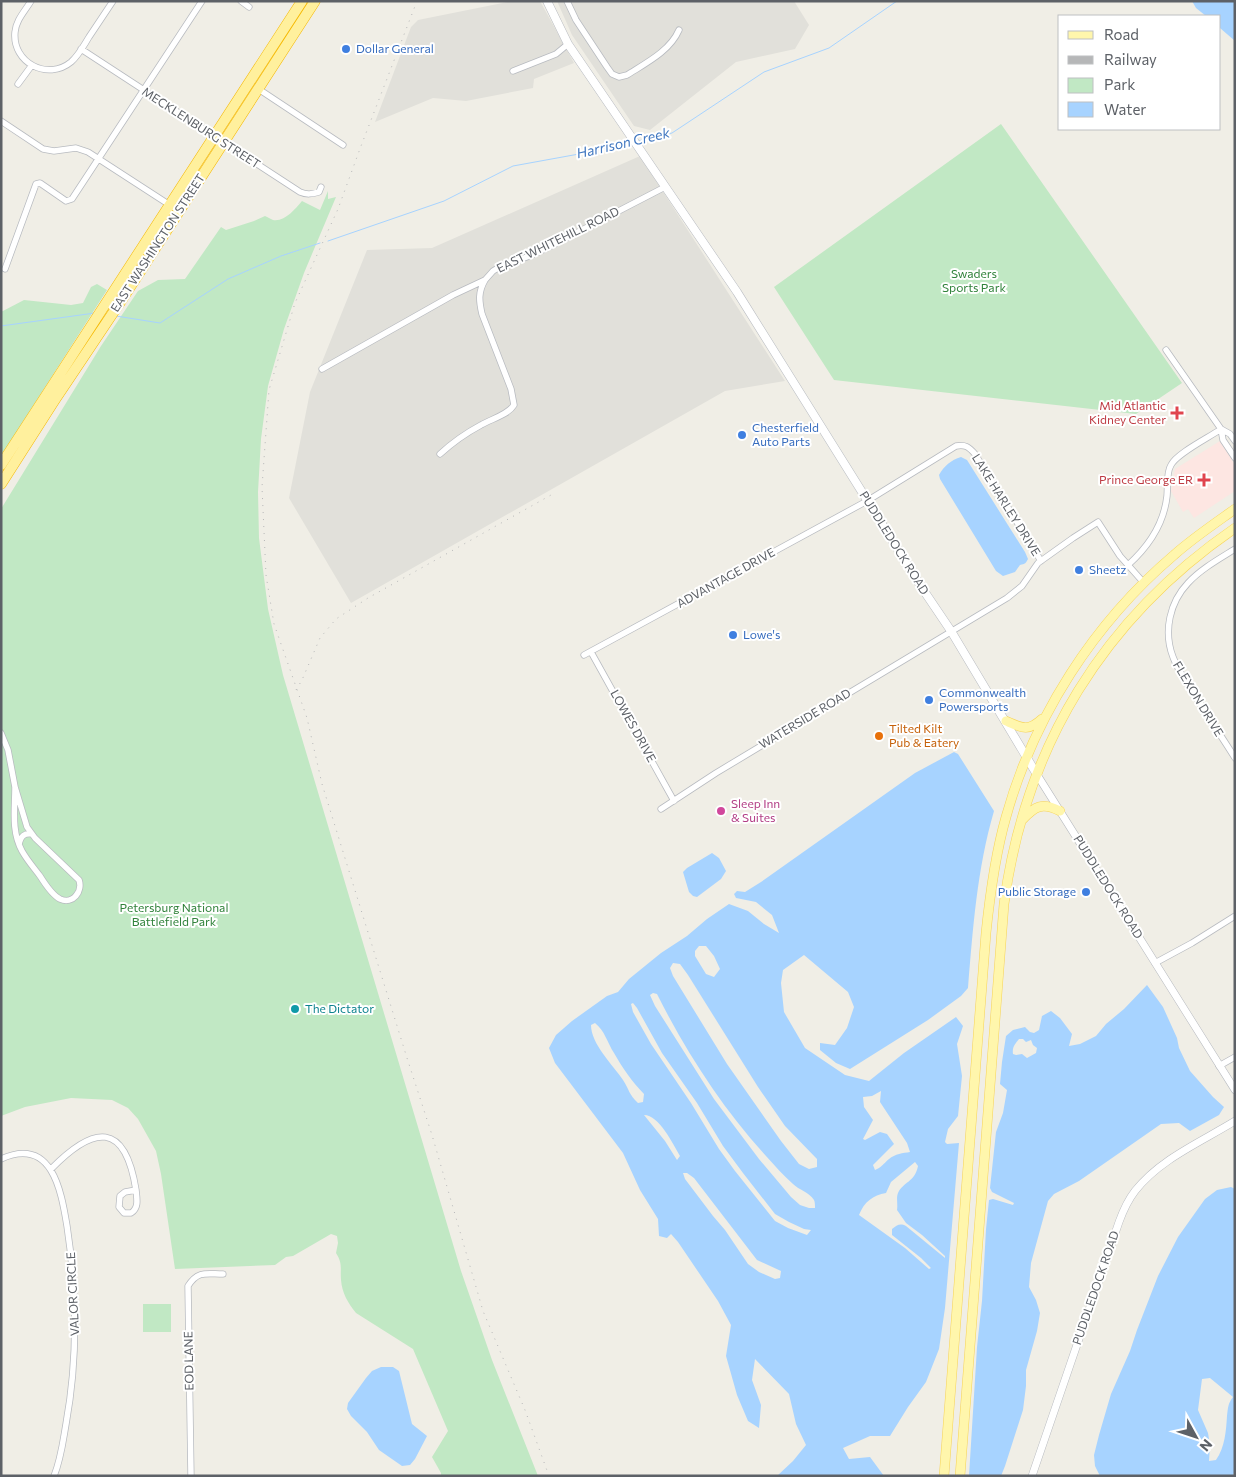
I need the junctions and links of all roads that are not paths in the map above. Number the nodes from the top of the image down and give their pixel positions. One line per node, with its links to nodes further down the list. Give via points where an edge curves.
1 (31, 1): 13 (street, via 16,26 15,37 18,51)
2 (113, 1): 12 (street)
3 (202, 1): 18 (street)
4 (241, 1): 9 (street)
5 (302, 1): 15 (highway, EAST WASHINGTON STREET)
6 (315, 1): 17 (highway, EAST WASHINGTON STREET)
7 (547, 1): 11 (main road, PUDDLEDOCK ROAD)
8 (567, 1): 10 (street, via 602,60 619,78 670,45)
9 (249, 7)
10 (679, 30)
11 (568, 44): 14 (street, via 556,54); 25 (main road, PUDDLEDOCK ROAD)
12 (81, 50): 13 (street, via 60,68 46,70); 18 (street, MECKLENBURG STREET)
13 (32, 65): 16 (street)
14 (513, 71)
15 (249, 83): 17 (street); 20 (highway, EAST WASHINGTON STREET)
16 (18, 84)
17 (258, 89): 21 (highway, EAST WASHINGTON STREET); 22 (street)
18 (144, 90): 20 (street, MECKLENBURG STREET); 23 (street)
19 (1, 121): 23 (street, via 44,149 76,148)
20 (214, 136): 21 (street, MECKLENBURG STREET); 26 (highway, EAST WASHINGTON STREET)
21 (223, 143): 24 (street, MECKLENBURG STREET, via 300,192 313,194); 26 (highway, EAST WASHINGTON STREET)
22 (343, 145)
23 (99, 158): 26 (street); 27 (street, via 70,201 36,184)
24 (321, 187)
25 (665, 187): 28 (street, EAST WHITEHILL ROAD, via 532,255 498,268); 37 (main road, PUDDLEDOCK ROAD, via 746,306)
26 (174, 208): 35 (highway, EAST WASHINGTON STREET); 36 (highway, EAST WASHINGTON STREET, via 123,298)
27 (5, 269)
28 (485, 280): 30 (street, EAST WHITEHILL ROAD); 33 (street, via 479,293 479,303 514,405)
29 (1166, 350): 31 (street)
30 (322, 369)
31 (1221, 429): 32 (street); 34 (street, via 1223,440); 42 (street, via 1172,464 1158,526 1150,541)
32 (1235, 441)
33 (440, 454)
34 (1235, 458)
35 (1, 465)
36 (1, 484)
37 (867, 500): 41 (street, LAKE HARLEY DRIVE, via 956,446 968,447); 44 (main road, PUDDLEDOCK ROAD); 45 (street, ADVANTAGE DRIVE)
38 (1235, 510): 43 (main road, via 1190,541)
39 (1235, 528): 52 (main road, via 1177,572 1127,622 1081,684)
40 (1235, 549): 51 (street, FLEXON DRIVE, via 1189,582 1171,612 1168,632 1179,670)
41 (1041, 561): 42 (street, WATERSIDE ROAD, via 1098,522); 44 (street, WATERSIDE ROAD, via 1022,586 1007,598)
42 (1128, 565): 43 (street)
43 (1144, 583): 47 (main road, via 1084,654)
44 (951, 631): 48 (main road, PUDDLEDOCK ROAD); 54 (street, WATERSIDE ROAD)
45 (591, 652): 46 (street, ADVANTAGE DRIVE); 54 (street, LOWES DRIVE)
46 (584, 655)
47 (1046, 716): 48 (main road, via 1026,728); 50 (main road)
48 (1006, 721): 50 (main road, PUDDLEDOCK ROAD)
49 (1, 733): 53 (street)
50 (1026, 758): 52 (main road, PUDDLEDOCK ROAD); 72 (main road, via 997,851 990,895)
51 (1235, 758)
52 (1036, 773): 56 (street, PUDDLEDOCK ROAD); 57 (main road)
53 (15, 787): 58 (street, via 24,820); 59 (street, via 14,820)
54 (674, 801): 55 (street, WATERSIDE ROAD)
55 (661, 809)
56 (1060, 811): 57 (main road, via 1048,806 1038,807); 61 (street, PUDDLEDOCK ROAD)
57 (1020, 822): 73 (main road, via 1004,904)
58 (32, 834): 59 (street, via 23,836); 59 (street, via 79,880 76,896 65,900 56,896)
59 (19, 844)
60 (1235, 916): 61 (street)
61 (1155, 963): 63 (street, PUDDLEDOCK ROAD)
62 (1235, 1057): 63 (street)
63 (1219, 1066): 64 (street, PUDDLEDOCK ROAD)
64 (1235, 1090)
65 (1235, 1121): 74 (street, PUDDLEDOCK ROAD, via 1158,1169 1130,1199 1119,1222)
66 (1, 1158): 67 (street, via 29,1154)
67 (51, 1169): 68 (street, via 81,1143 95,1137 107,1137 117,1142 126,1153); 70 (street, VALOR CIRCLE, via 59,1187 69,1240 75,1320 70,1401)
68 (136, 1190)
69 (224, 1274): 71 (street, EOD LANE, via 199,1274 188,1286)
70 (54, 1476)
71 (191, 1476)
72 (944, 1476)
73 (960, 1476)
74 (1032, 1476)

